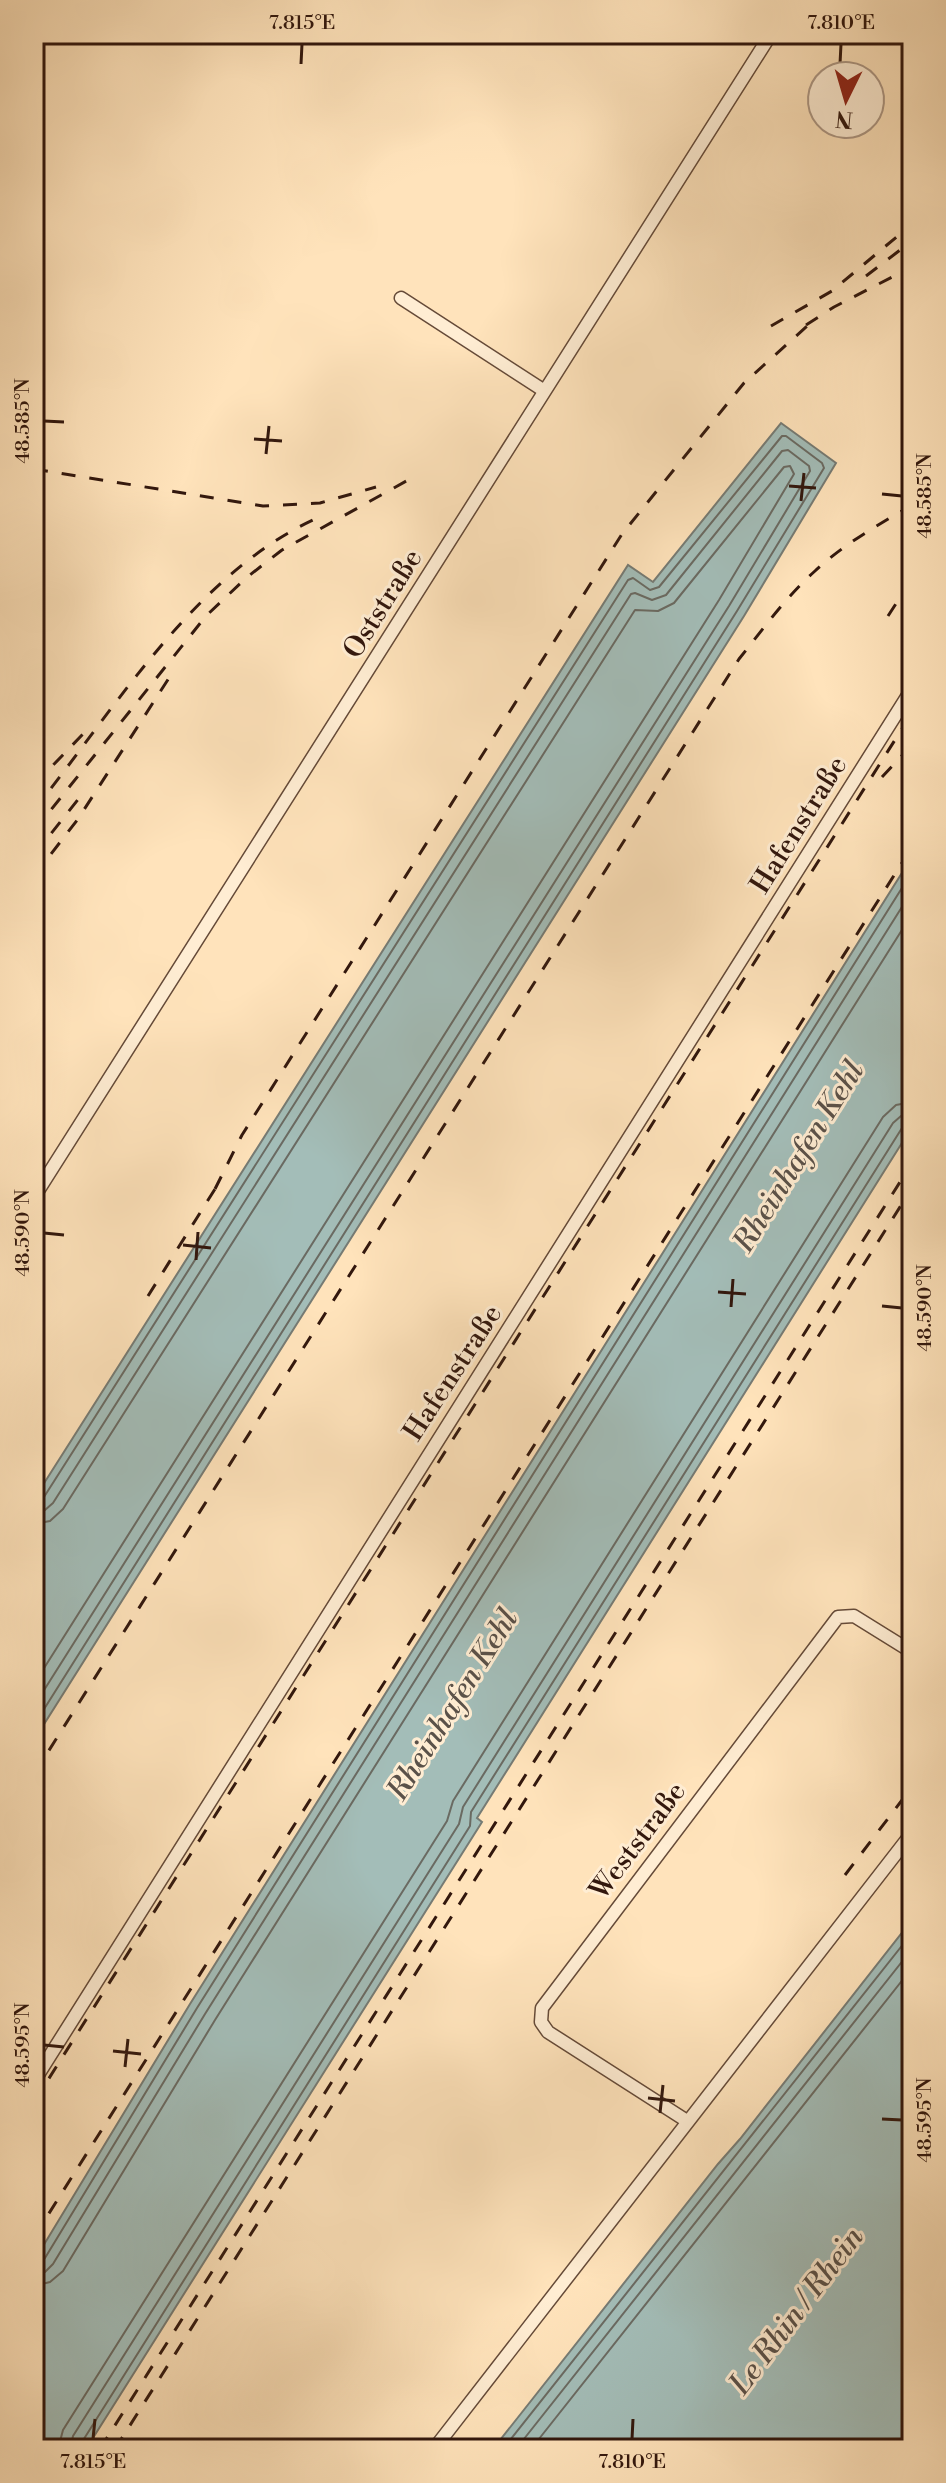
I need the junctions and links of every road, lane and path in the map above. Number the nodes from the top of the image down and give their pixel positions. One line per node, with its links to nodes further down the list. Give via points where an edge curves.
1 (771, 34): 3 (street, Oststraße)
2 (401, 298): 3 (street)
3 (543, 390): 5 (street, Oststraße)
4 (912, 689): 8 (street, Hafenstraße)
5 (34, 1197)
6 (912, 1652): 9 (street, Weststraße, via 854,1616 838,1617 542,2008 541,2022 548,2032)
7 (912, 1833): 9 (street)
8 (34, 2081)
9 (687, 2121): 10 (street)
10 (434, 2449)

